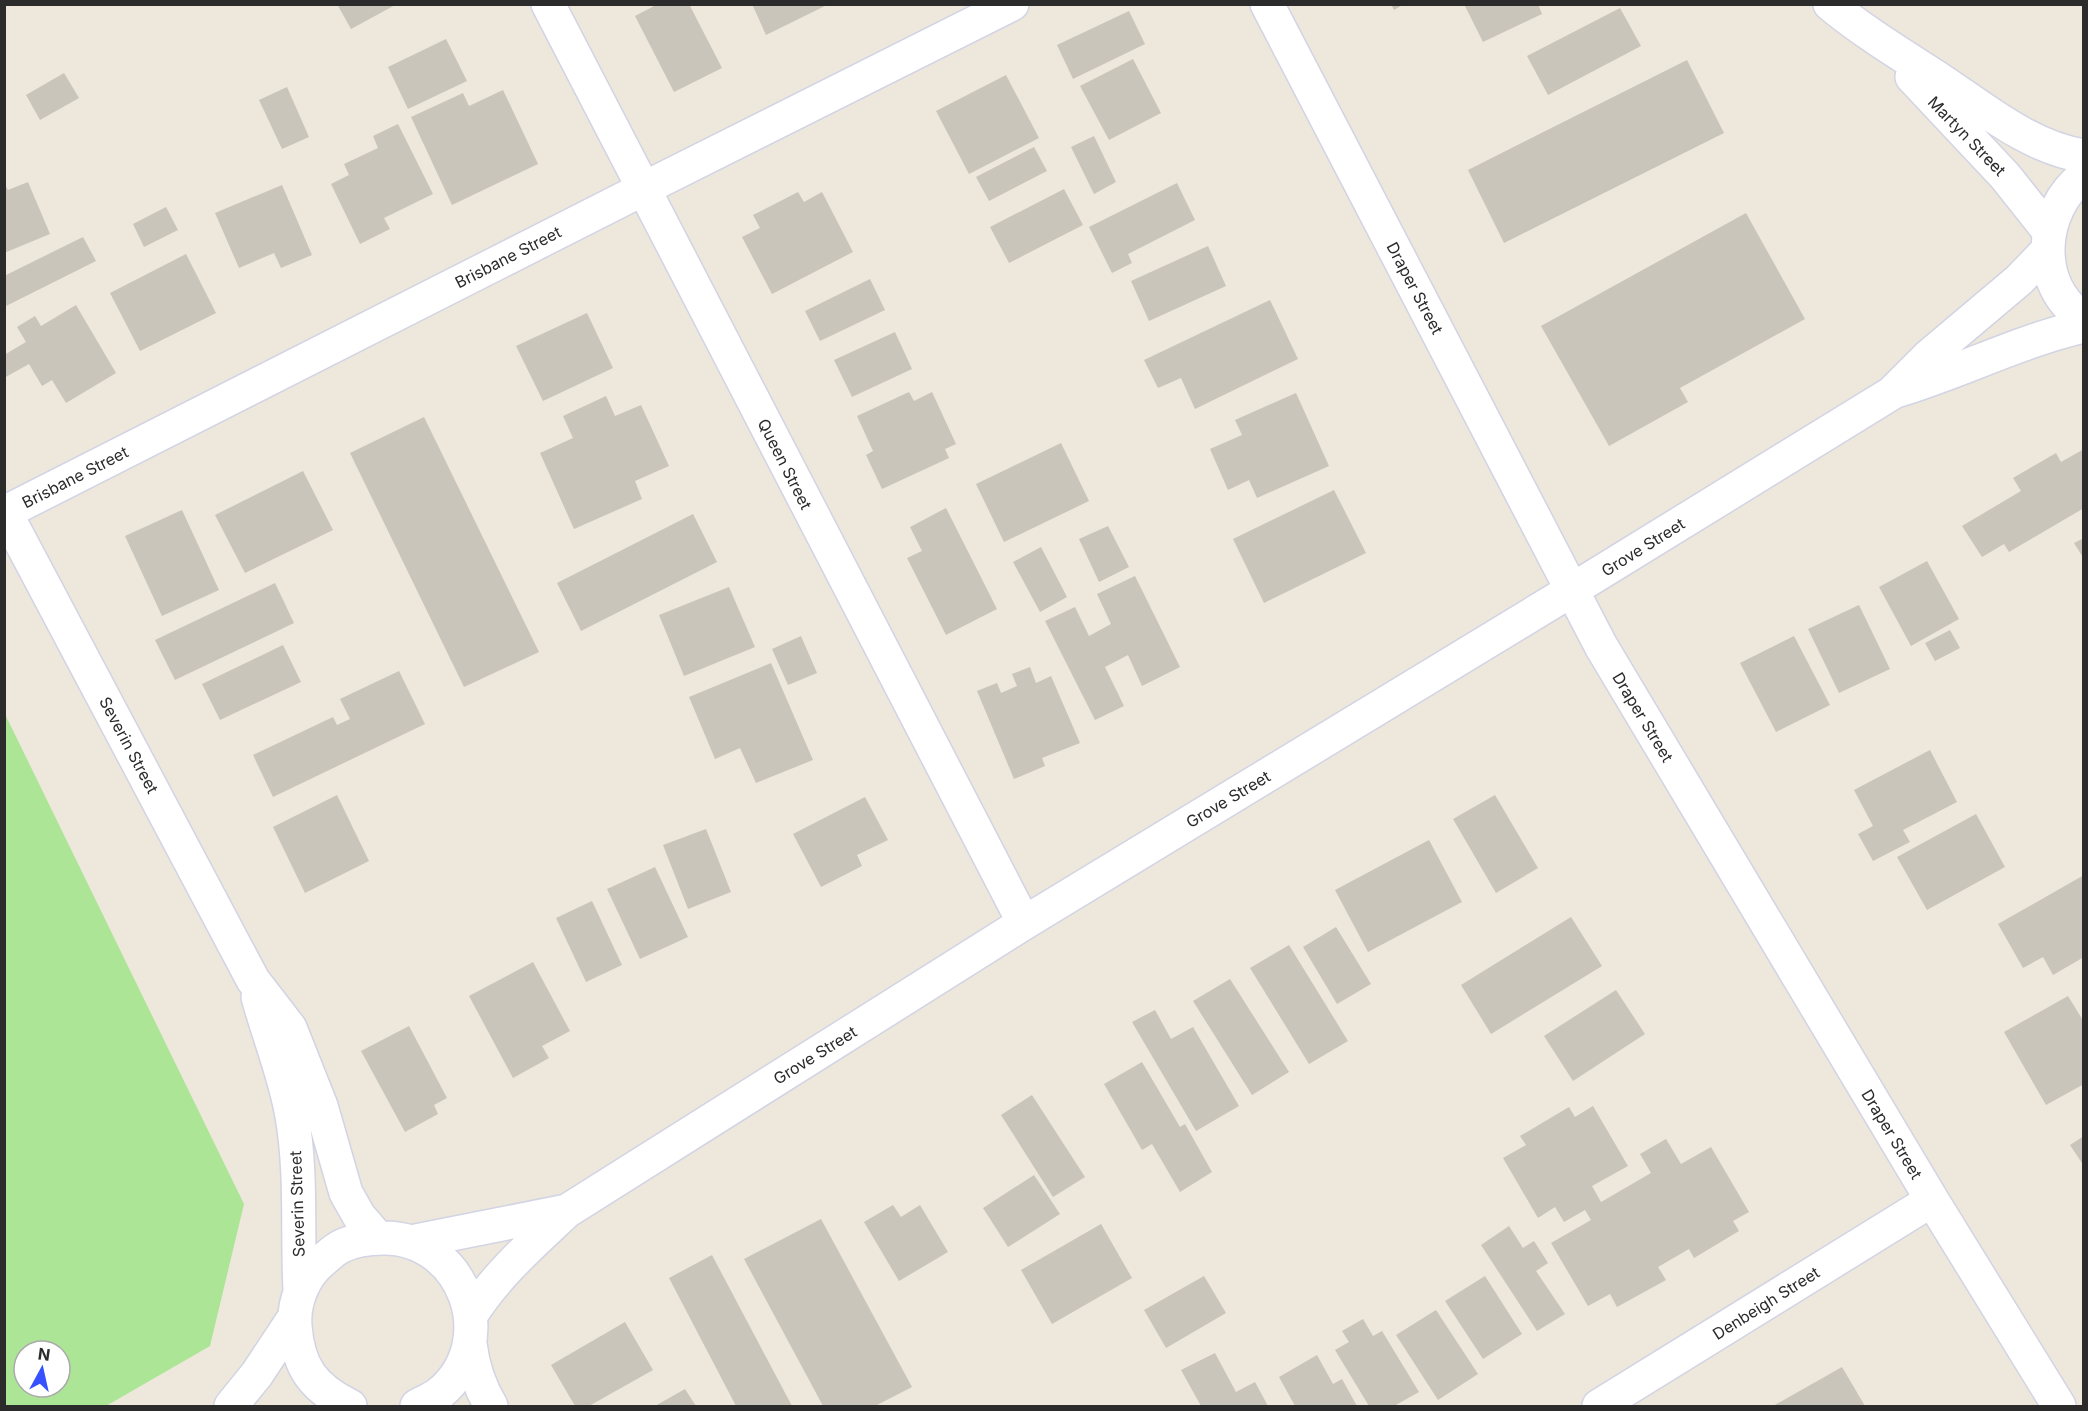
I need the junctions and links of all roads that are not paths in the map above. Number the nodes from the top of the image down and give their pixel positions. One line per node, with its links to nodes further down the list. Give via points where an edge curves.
1 (548, 4): 8 (street, Queen Street)
2 (1012, 4): 8 (street, Brisbane Street)
3 (1267, 4): 14 (street, Draper Street)
4 (1830, 4): 5 (street, Martyn Street)
5 (1884, 45): 6 (street, Martyn Street, via 2031,138); 9 (street, Martyn Street, via 2005,176)
6 (2084, 156)
7 (2084, 176): 9 (street, via 2058,203)
8 (643, 189): 13 (street, Brisbane Street); 15 (street, Queen Street)
9 (2048, 240): 10 (street, via 2051,274 2061,296); 12 (street, Grove Street, via 2019,280 1930,355)
10 (2084, 318)
11 (2084, 326): 12 (street, Grove Street, via 2051,333)
12 (1892, 393): 14 (street, Grove Street)
13 (5, 511): 16 (street, Severin Street)
14 (1572, 590): 15 (street, Grove Street); 17 (street, Draper Street, via 1601,646)
15 (1024, 923): 18 (street, Grove Street)
16 (253, 980): 19 (street, Severin Street, via 290,1028 321,1106 346,1193); 21 (street, Severin Street, via 292,1116 298,1177)
17 (1932, 1200): 27 (street, Denbeigh Street); 28 (street, Draper Street)
18 (567, 1211): 20 (street, Grove Street); 22 (street, Grove Street, via 483,1296)
19 (378, 1238): 20 (street); 21 (street, via 340,1247 317,1265)
20 (411, 1242): 22 (street, via 447,1264 463,1287)
21 (297, 1304): 23 (street, via 257,1374); 24 (street, Severin Street, via 297,1348 309,1375 329,1396)
22 (470, 1330): 25 (street, Grove Street, via 459,1371 440,1393); 26 (street, via 474,1369)
23 (231, 1407)
24 (350, 1407)
25 (417, 1407)
26 (491, 1407)
27 (1599, 1407)
28 (2059, 1407)

